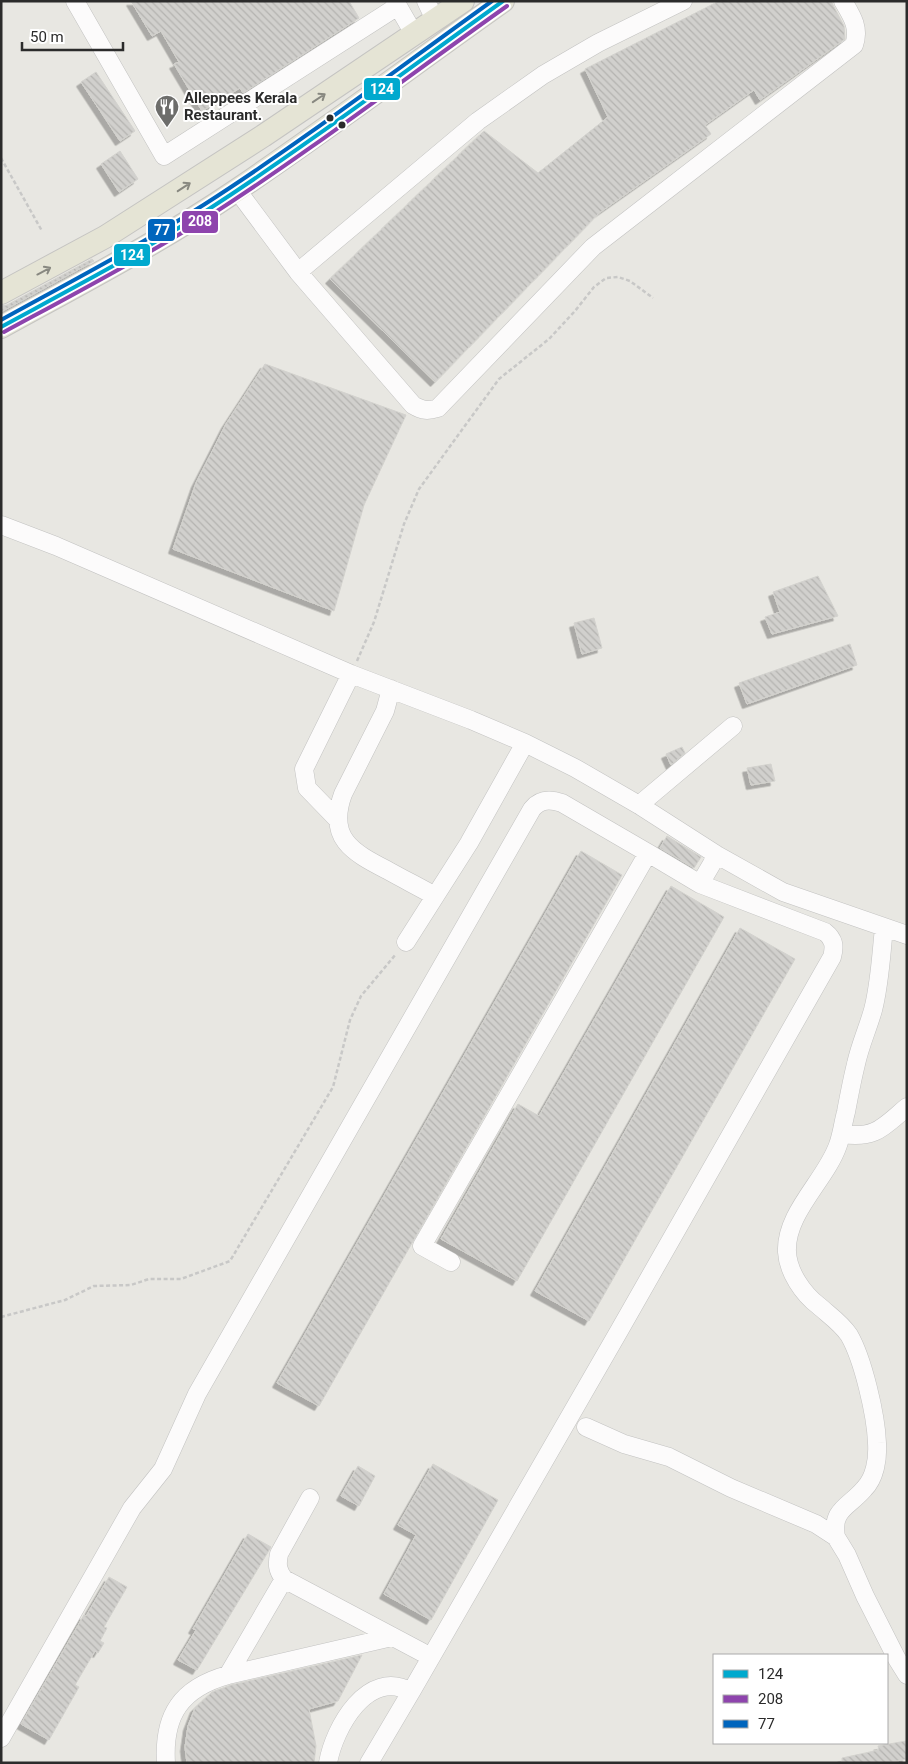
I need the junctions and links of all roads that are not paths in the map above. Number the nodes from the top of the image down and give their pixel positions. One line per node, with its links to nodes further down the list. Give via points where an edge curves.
1 (76, 1): 6 (street, via 164,156)
2 (463, 1): 7 (main road)
3 (503, 1): 9 (main road)
4 (683, 1): 10 (street, via 598,42 543,75 478,121)
5 (843, 1): 10 (street, via 857,29 854,45 593,247 438,408 428,411 414,405)
6 (396, 4): 8 (street)
7 (430, 11): 8 (main road)
8 (414, 34): 11 (main road, one-way to 8, via 105,237)
9 (237, 190): 10 (street); 12 (main road, via 176,230)
10 (298, 272)
11 (1, 293)
12 (1, 327)
13 (1, 525): 14 (street)
14 (351, 674): 15 (street); 19 (street, via 304,769 307,788)
15 (391, 689): 17 (street); 19 (street, via 386,711 343,794)
16 (733, 726): 18 (street)
17 (525, 743): 18 (street); 23 (street)
18 (639, 805): 21 (street)
19 (337, 819): 23 (street, via 340,831 358,855)
20 (648, 854): 22 (street); 29 (street, via 422,1246); 39 (street, via 562,804 545,801 532,809 197,1394 163,1469 132,1508)
21 (717, 855): 22 (street); 24 (street, via 783,892)
22 (700, 884): 35 (street, via 825,932 834,943 832,957)
23 (435, 896): 26 (street)
24 (884, 928): 25 (street); 28 (street, via 874,1001 856,1061)
25 (907, 935)
26 (406, 942)
27 (907, 1107): 28 (street, via 869,1135)
28 (842, 1134): 32 (street, via 796,1217 788,1235 787,1254 803,1290 848,1334 858,1355 875,1420 878,1446 875,1472 865,1489 837,1516)
29 (451, 1262)
30 (586, 1427): 32 (street, via 624,1444 669,1457 816,1524)
31 (310, 1498): 33 (street, via 279,1554 279,1573)
32 (836, 1537): 37 (street)
33 (284, 1579): 34 (street); 36 (street)
34 (392, 1637): 35 (street); 36 (street)
35 (430, 1657): 38 (street)
36 (228, 1674): 40 (street, via 197,1687 175,1709 166,1734)
37 (907, 1675)
38 (411, 1692): 41 (street, via 392,1685 369,1692 355,1704 332,1743); 42 (street)
39 (1, 1738)
40 (166, 1763)
41 (328, 1763)
42 (369, 1763)

